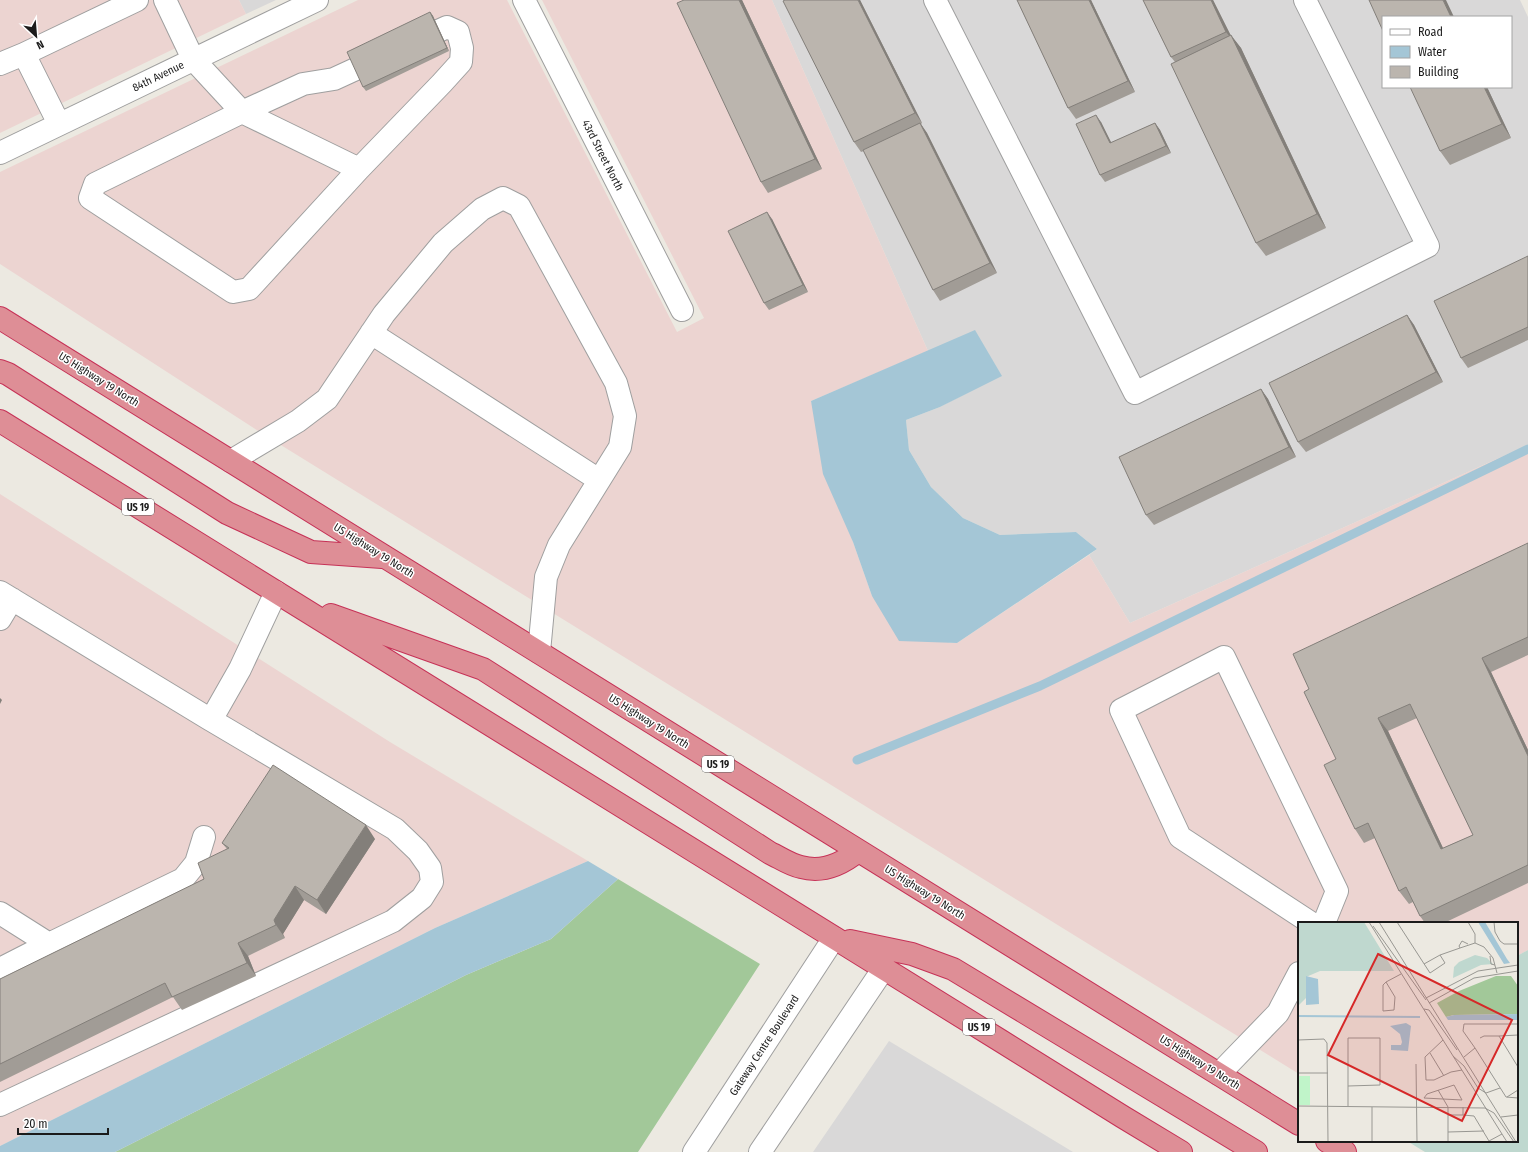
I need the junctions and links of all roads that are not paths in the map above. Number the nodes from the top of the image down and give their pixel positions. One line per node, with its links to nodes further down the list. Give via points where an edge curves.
1 (137, 0): 7 (street)
2 (165, 0): 8 (street)
3 (317, 0): 8 (street, 84th Avenue)
4 (524, 0): 14 (street, 43rd Street North)
5 (935, 0): 6 (street, via 1135,394 1428,246)
6 (1305, 0)
7 (24, 54): 9 (street); 11 (street)
8 (193, 59): 10 (street); 11 (street, 84th Avenue)
9 (0, 64)
10 (242, 112): 13 (street); 13 (street, via 303,84 334,79 447,27 458,32 462,48 461,62); 13 (street, via 95,184 90,198 233,292 249,289)
11 (59, 124): 12 (street, 84th Avenue)
12 (0, 153)
13 (359, 169)
14 (682, 310)
15 (0, 318): 19 (highway, US Highway 19 North / US 19)
16 (372, 333): 19 (street, via 327,399 298,421); 20 (street); 20 (street, via 384,314 443,243 482,209 503,198 519,206 616,383 624,416 620,447)
17 (0, 371): 21 (highway, via 227,513 311,552)
18 (0, 421): 23 (highway, US 19)
19 (231, 461): 21 (highway, US Highway 19 North / US 19)
20 (599, 480): 25 (street, via 559,545 546,577)
21 (386, 557): 25 (highway, US Highway 19 North / US 19)
22 (6, 595): 24 (street); 26 (street)
23 (282, 596): 26 (street); 28 (highway, via 483,669 770,852 801,867 816,869 832,866 846,860); 32 (highway, US 19)
24 (0, 619)
25 (539, 652): 28 (highway, US Highway 19 North / US 19)
26 (211, 720): 38 (street, via 395,829 418,851 430,868 432,882 422,898 393,921)
27 (204, 837): 33 (street, via 196,863 183,880)
28 (858, 850): 37 (highway, US Highway 19 North / US 19)
29 (0, 912): 33 (street)
30 (1309, 922): 31 (street, via 1180,837 1121,710 1224,657 1337,891)
31 (1324, 922)
32 (834, 938): 34 (highway, US 19); 41 (street, Gateway Centre Boulevard); 44 (highway, via 912,954 953,968)
33 (49, 944): 35 (street)
34 (884, 968): 42 (street); 43 (highway, US 19, via 1122,1118)
35 (0, 969)
36 (1298, 975): 37 (street, via 1278,1014)
37 (1219, 1074): 39 (highway, US Highway 19 North / US 19)
38 (0, 1105)
39 (1298, 1123)
40 (1329, 1142): 45 (highway)
41 (694, 1152)
42 (760, 1152)
43 (1181, 1152)
44 (1256, 1152)
45 (1345, 1152)

